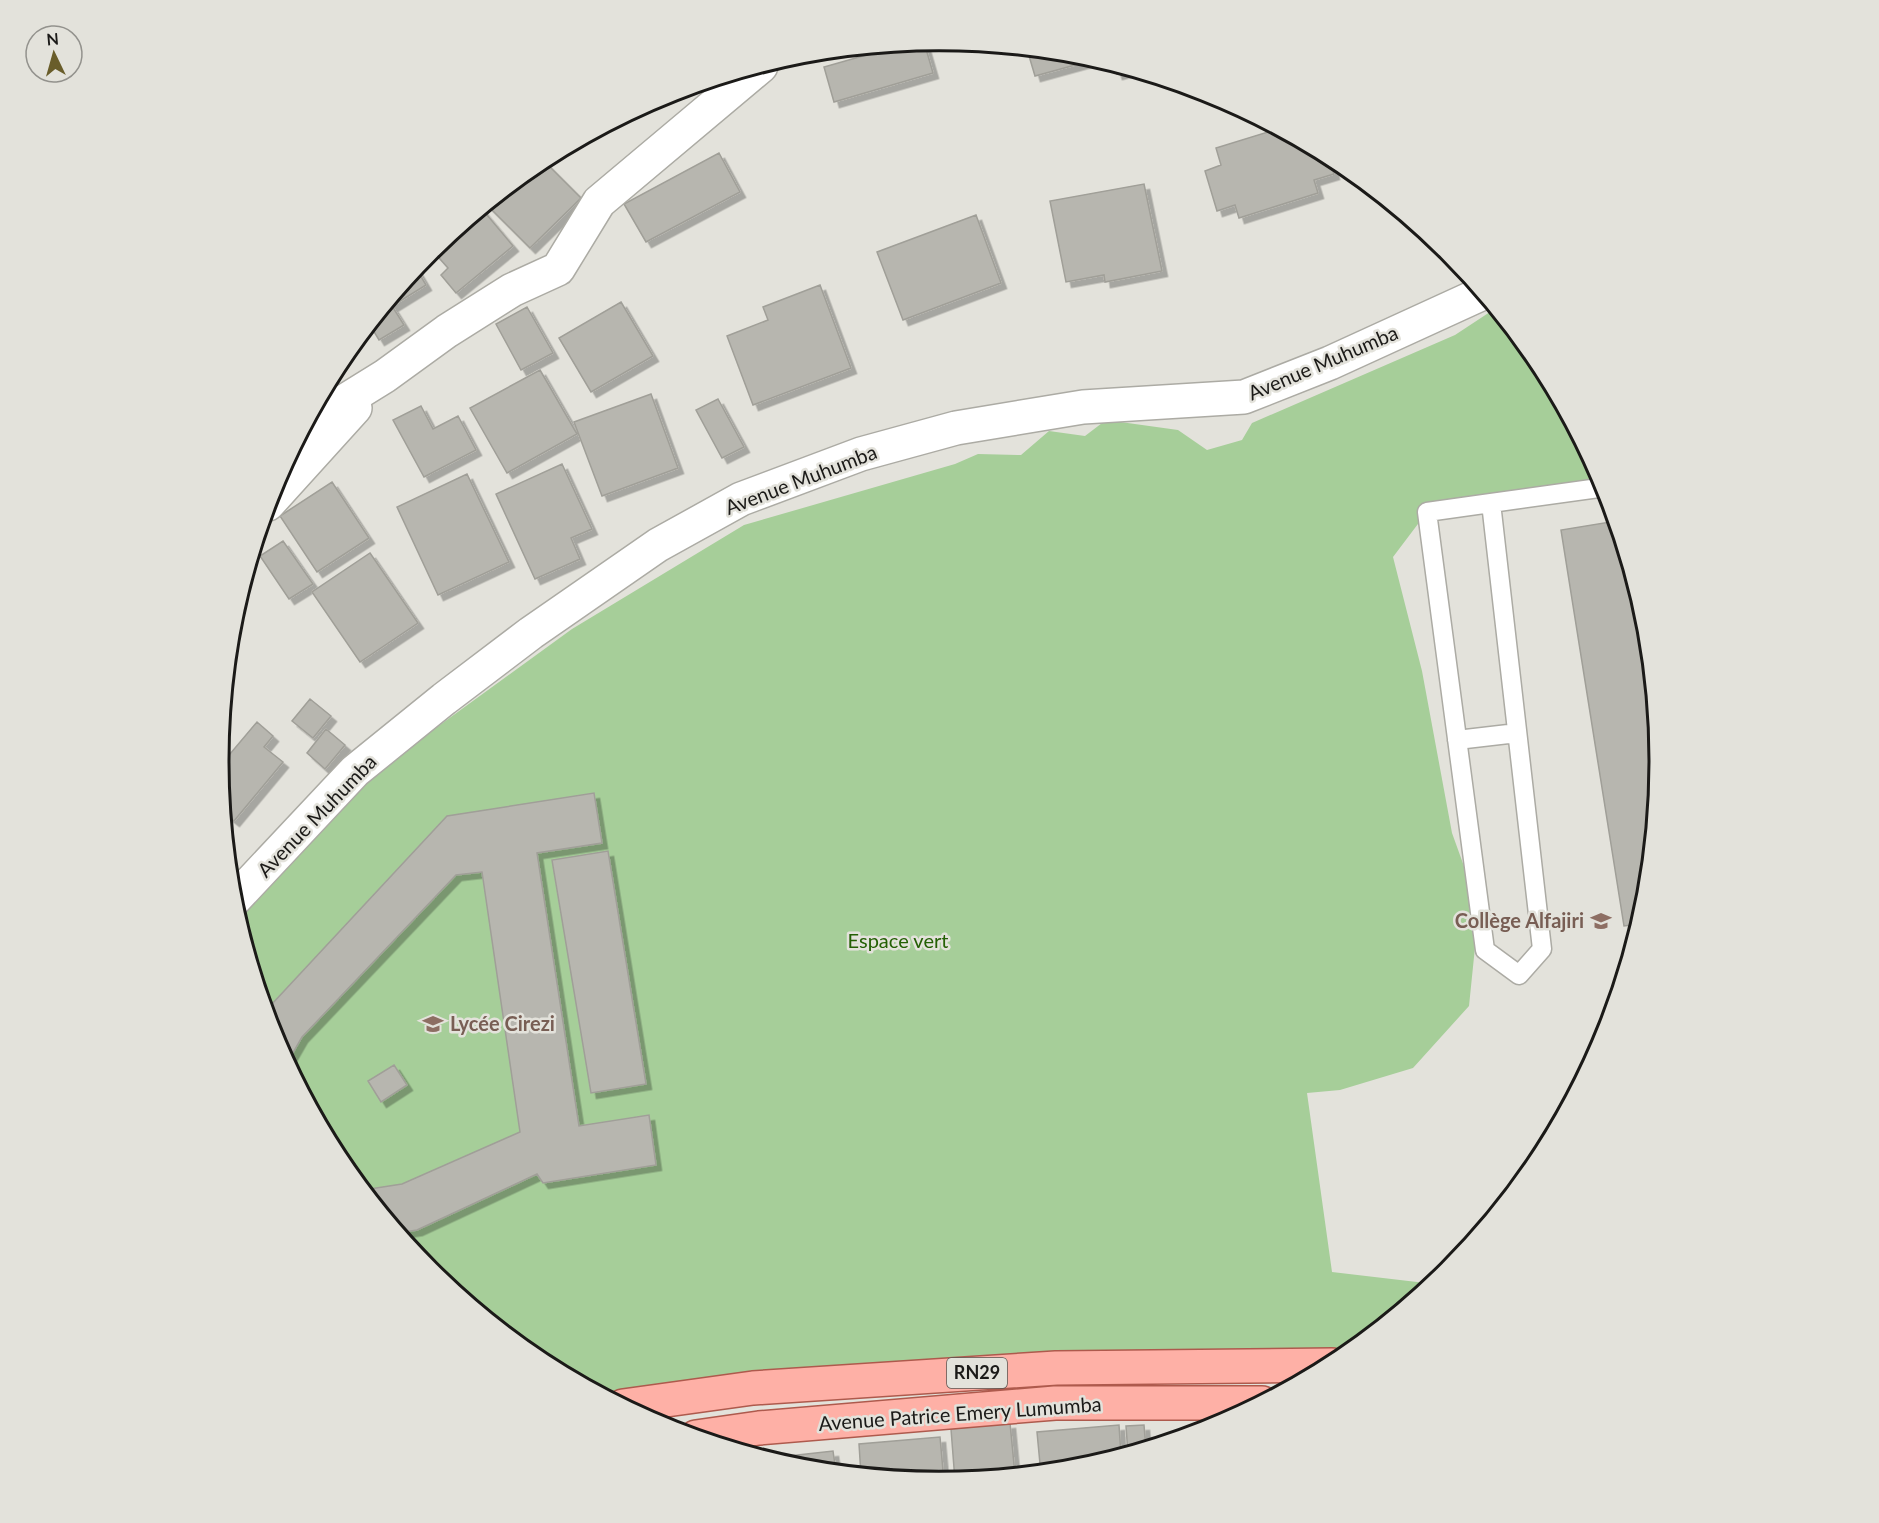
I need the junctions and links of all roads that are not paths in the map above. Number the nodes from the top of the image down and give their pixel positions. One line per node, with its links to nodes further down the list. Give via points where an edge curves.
1 (747, 78): 3 (street, via 599,202 558,269 512,290)
2 (1476, 296): 10 (street, Avenue Muhumba, via 1330,363 1244,397 1083,407 956,428 861,454 741,499 658,545 444,699 355,771)
3 (385, 376): 4 (street); 5 (street)
4 (318, 418)
5 (285, 485)
6 (1595, 488): 7 (lane)
7 (1491, 503): 8 (lane); 9 (lane, via 1427,512)
8 (1517, 733): 9 (lane); 9 (lane, via 1542,949 1519,975 1485,950)
9 (1457, 740)
10 (242, 892)
11 (1313, 1365): 13 (main road, Avenue Patrice Emery Lumumba / RN29, via 1056,1368 753,1388)
12 (1245, 1403): 14 (main road, Avenue Patrice Emery Lumumba / RN29, via 1054,1403)
13 (637, 1404)
14 (713, 1435)

